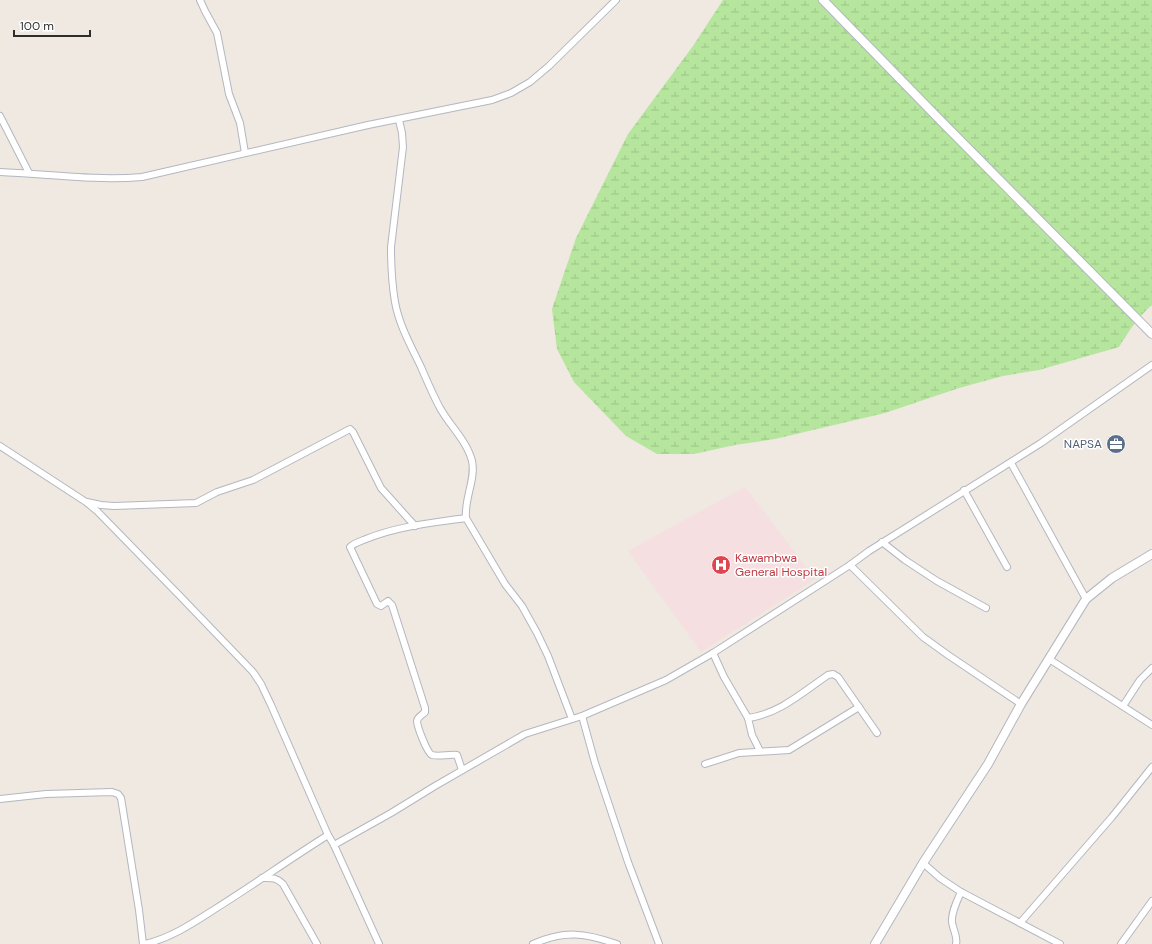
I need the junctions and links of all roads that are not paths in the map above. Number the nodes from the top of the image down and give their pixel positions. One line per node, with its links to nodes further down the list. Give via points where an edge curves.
1 (200, 0): 6 (street, via 217,33 229,94 240,123)
2 (616, 0): 5 (street, via 549,66 512,93 492,100)
3 (823, 0): 9 (main road)
4 (0, 116): 8 (street)
5 (399, 120): 6 (street); 15 (street, via 403,147 391,247 395,302 403,329 431,390 472,461)
6 (245, 153): 8 (street, via 142,178)
7 (0, 172): 8 (street)
8 (29, 173)
9 (1152, 334)
10 (1152, 364): 12 (street)
11 (0, 446): 14 (street)
12 (1012, 463): 13 (street); 21 (street)
13 (964, 490): 17 (street); 20 (street)
14 (86, 502): 16 (street, via 114,506 196,503 217,492 253,480 350,429 381,488); 39 (street, via 179,595 261,684)
15 (466, 518): 16 (street); 31 (street, via 538,633)
16 (415, 526): 37 (street, via 371,537 353,544 350,548 377,604 381,606 388,601 392,605 425,708 417,722 427,751 432,755 457,755)
17 (882, 542): 19 (street); 22 (street, via 937,581)
18 (1152, 554): 21 (main road, via 1112,578)
19 (850, 564): 23 (street); 26 (street, via 923,637)
20 (1007, 567)
21 (1086, 599): 24 (main road)
22 (986, 608)
23 (713, 653): 29 (street, via 666,680); 30 (street)
24 (1049, 659): 26 (main road); 27 (street)
25 (1152, 668): 27 (street, via 1140,680)
26 (1021, 704): 41 (main road, via 988,764)
27 (1123, 706): 32 (street)
28 (859, 707): 30 (street, via 838,677 833,674 772,712); 33 (street); 34 (street, via 789,750)
29 (582, 716): 31 (street); 51 (street, via 628,862)
30 (748, 718): 34 (street, via 752,735)
31 (572, 719): 37 (street, via 525,734)
32 (1152, 726)
33 (877, 733)
34 (760, 751): 35 (street, via 739,753)
35 (705, 764)
36 (1152, 767): 45 (street)
37 (462, 770): 40 (street)
38 (0, 799): 46 (street, via 46,794 118,794 121,798)
39 (328, 835): 40 (street); 42 (street)
40 (334, 845): 48 (street)
41 (923, 863): 43 (street); 52 (main road)
42 (262, 878): 46 (street, via 178,932 159,941); 47 (street, via 279,880)
43 (961, 892): 45 (street); 53 (street, via 952,919)
44 (1152, 901): 55 (street)
45 (1020, 924): 54 (street)
46 (144, 944)
47 (317, 944)
48 (379, 944)
49 (533, 944): 50 (street, via 554,936 575,934)
50 (617, 944)
51 (659, 944)
52 (875, 944)
53 (956, 944)
54 (1060, 944)
55 (1121, 944)

